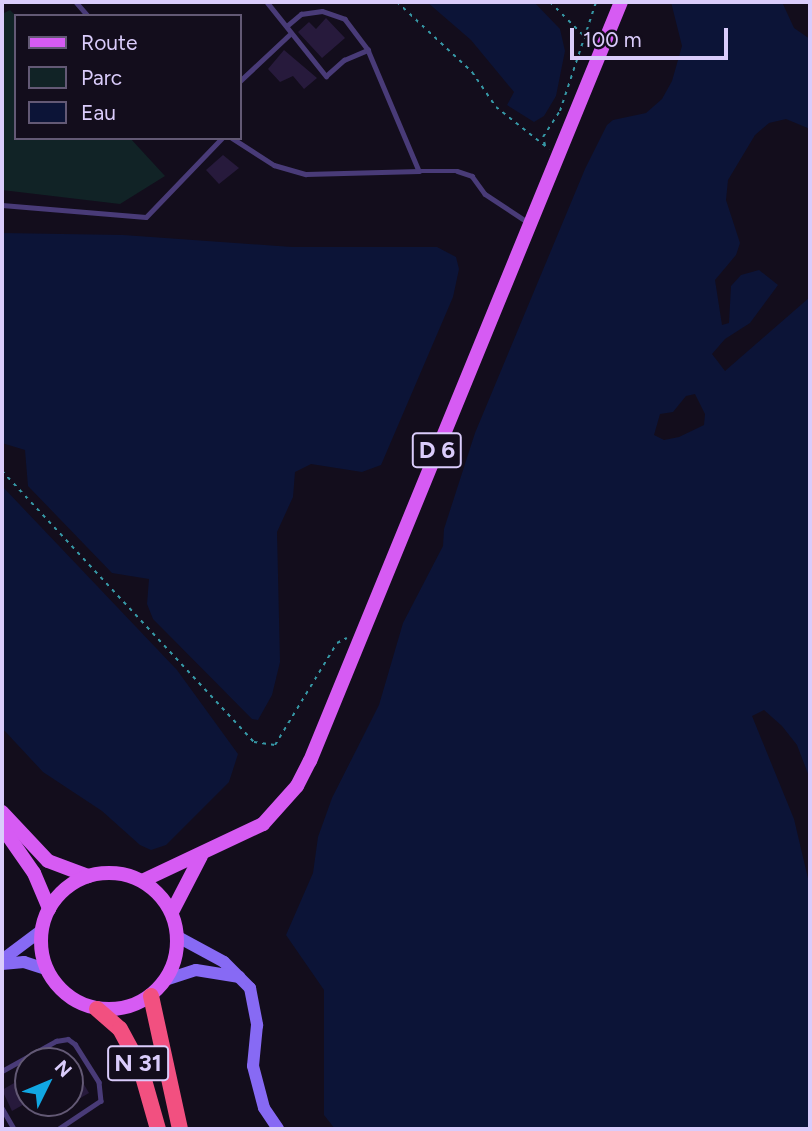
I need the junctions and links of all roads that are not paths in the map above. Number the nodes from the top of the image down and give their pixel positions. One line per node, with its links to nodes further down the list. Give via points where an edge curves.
1 (267, 2): 3 (lane)
2 (621, 2): 11 (main road, D 6)
3 (288, 25): 4 (lane); 5 (lane, via 301,14 333,12 358,33)
4 (289, 35): 5 (lane, via 326,76 344,60); 6 (lane)
5 (368, 50): 9 (lane)
6 (242, 79)
7 (220, 140): 10 (lane, via 146,217)
8 (235, 140): 9 (lane, via 274,165 306,174)
9 (419, 171): 11 (lane, via 457,171 472,176 485,194)
10 (2, 205)
11 (530, 223): 14 (main road, D 6, via 297,786 263,824)
12 (2, 813): 15 (main road, via 48,861)
13 (2, 827): 17 (main road, via 34,873)
14 (201, 856): 16 (main road, D 6); 18 (main road)
15 (88, 876): 16 (main road, via 115,872); 17 (main road, via 65,888)
16 (142, 881): 18 (main road)
17 (48, 909): 19 (main road)
18 (172, 912): 20 (main road)
19 (42, 930): 21 (main road); 22 (main road)
20 (178, 937): 23 (main road); 24 (main road)
21 (2, 962): 22 (main road)
22 (47, 969): 26 (main road, via 67,995)
23 (240, 977): 24 (main road, via 196,970); 33 (main road, via 250,988 257,1025 253,1066 264,1108)
24 (168, 979): 25 (main road)
25 (151, 996): 26 (main road, via 126,1008); 32 (highway, N 31)
26 (97, 1009): 31 (highway, N 31, via 120,1029 140,1066)
27 (2, 1072): 30 (lane, via 56,1041 68,1039 75,1044 99,1082 101,1101)
28 (2, 1108): 29 (lane)
29 (14, 1129)
30 (59, 1129)
31 (158, 1129)
32 (180, 1129)
33 (278, 1129)

